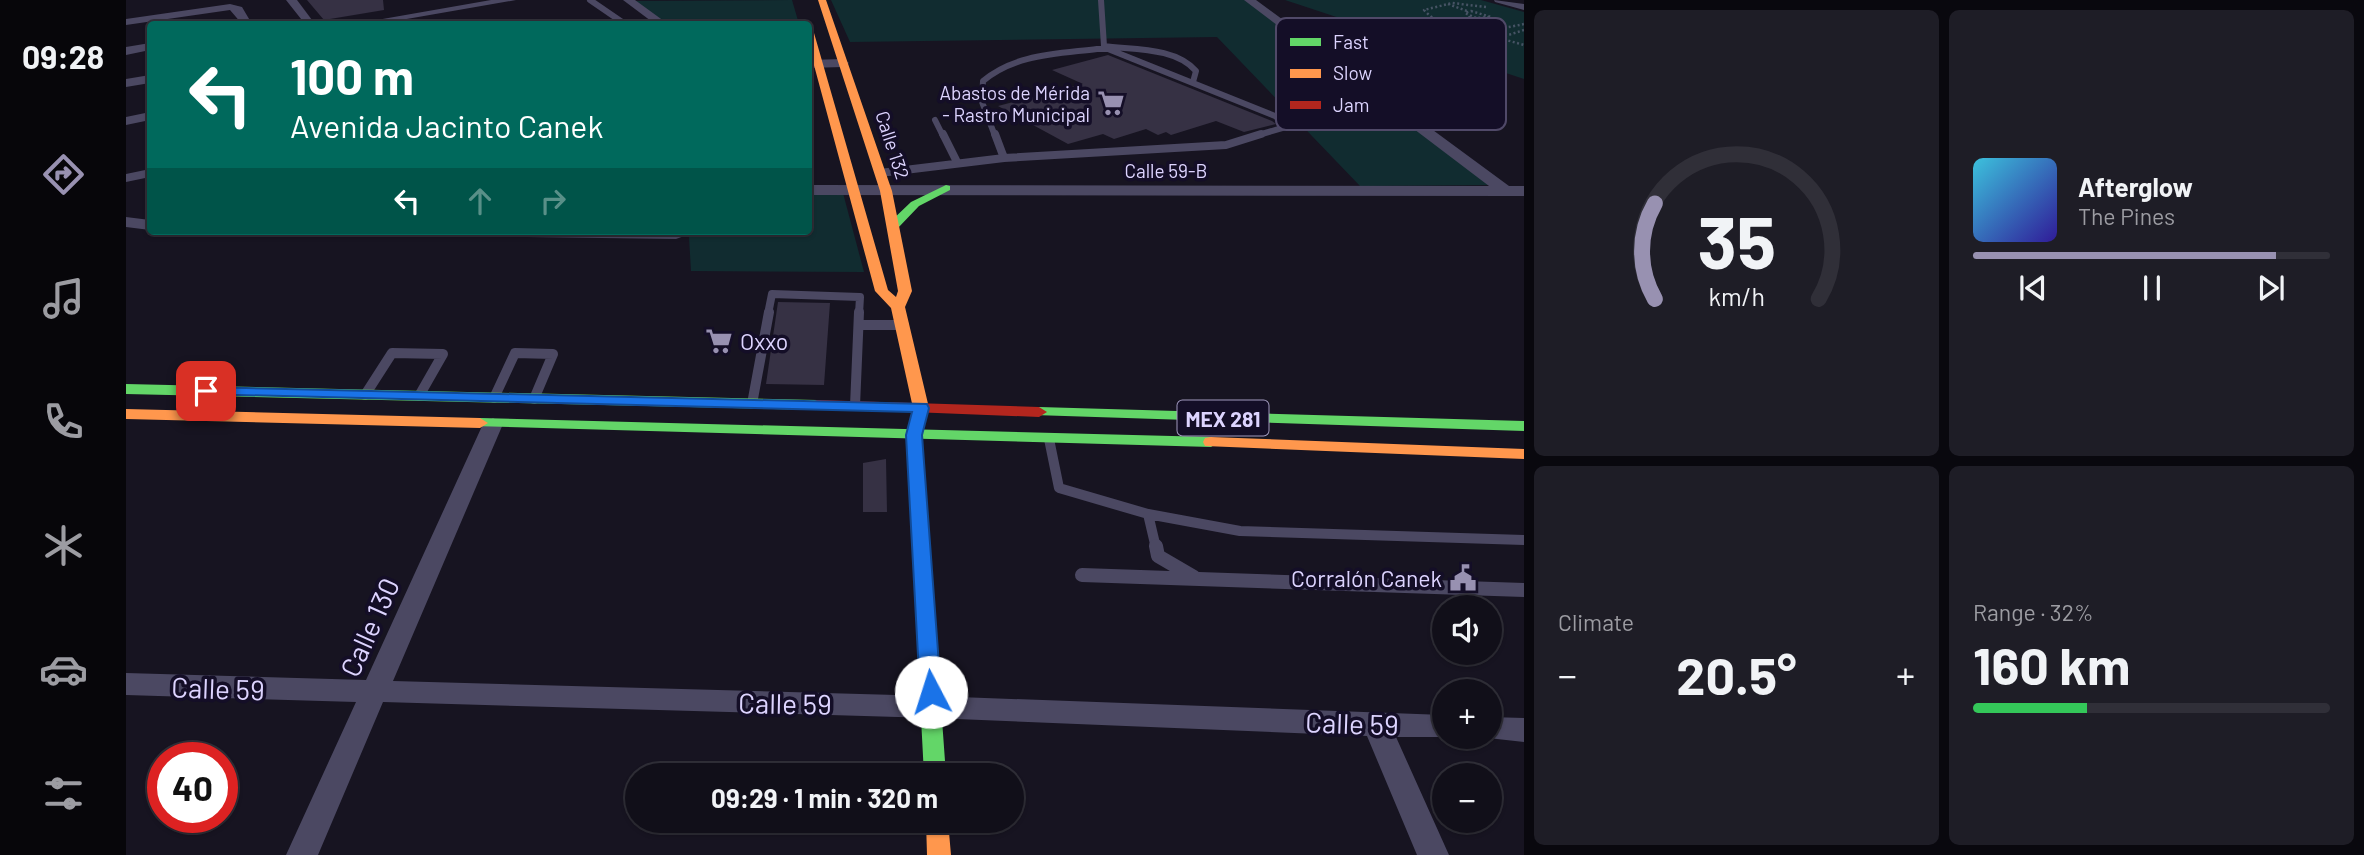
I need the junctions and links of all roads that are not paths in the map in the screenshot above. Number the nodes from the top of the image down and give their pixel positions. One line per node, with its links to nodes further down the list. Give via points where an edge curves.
1 (291, 0): 12 (street)
2 (512, 0): 13 (street)
3 (590, 0): 14 (lane)
4 (628, 0): 15 (street)
5 (822, 0): 20 (street, Calle 132)
6 (1101, 0): 18 (lane, via 1104,46)
7 (1249, 0): 10 (street)
8 (1498, 5): 9 (street)
9 (1524, 7)
10 (1276, 20)
11 (245, 21): 16 (street, via 238,9 230,7)
12 (308, 21)
13 (379, 21)
14 (621, 21)
15 (658, 21)
16 (126, 22)
17 (147, 48): 19 (street)
18 (1108, 49): 23 (lane); 23 (lane, via 1148,50 1188,62 1196,71); 31 (lane, via 1020,61 989,74 980,90 982,102)
19 (126, 51)
20 (843, 63): 21 (street); 33 (street, Calle 132)
21 (814, 64): 39 (street, Calle 132)
22 (147, 80): 24 (street)
23 (1193, 82): 26 (lane)
24 (126, 83)
25 (147, 117): 28 (street)
26 (1276, 117)
27 (935, 120): 32 (lane)
28 (126, 121)
29 (1276, 130): 31 (lane, via 1226,145)
30 (1423, 130): 41 (street)
31 (1004, 158): 32 (lane)
32 (957, 162): 33 (lane)
33 (880, 173): 40 (street, Calle 132)
34 (147, 174): 35 (street)
35 (126, 180): 36 (street)
36 (147, 184)
37 (946, 188): 40 (street, Calle 59-B); 41 (street, Calle 59-B); 45 (street, via 915,204)
38 (812, 190): 39 (street, Calle 59-B)
39 (855, 190): 40 (street, Calle 59-B); 46 (street, Calle 132, via 882,291)
40 (886, 191): 45 (street, Calle 132)
41 (1505, 191): 42 (street, Calle 59-B)
42 (1524, 191)
43 (126, 222): 44 (street)
44 (147, 225)
45 (893, 226): 46 (street, Calle 132, via 905,291)
46 (898, 307): 48 (street, Calle 132)
47 (859, 325): 48 (lane); 55 (lane, via 860,297 772,294); 56 (lane)
48 (904, 326): 57 (street, Calle 132)
49 (126, 389): 50 (street, MEX 281)
50 (365, 395): 51 (street, MEX 281); 51 (lane, via 392,352 443,354)
51 (419, 396): 52 (street, MEX 281)
52 (494, 398): 53 (street, MEX 281); 53 (lane, via 515,353 553,354)
53 (534, 399): 54 (street, MEX 281)
54 (712, 403): 55 (street, MEX 281); 62 (street)
55 (752, 404): 56 (street, MEX 281)
56 (855, 406): 57 (street, MEX 281)
57 (921, 408): 58 (street, MEX 281); 63 (street, Calle 132)
58 (1043, 413): 61 (street, MEX 281); 64 (street)
59 (126, 414): 60 (street, MEX 281)
60 (493, 424): 62 (street, MEX 281); 72 (street, Calle 130)
61 (1524, 426)
62 (708, 430): 63 (street, MEX 281)
63 (914, 435): 64 (street, MEX 281); 73 (street, Calle 132)
64 (1049, 439): 65 (street, MEX 281); 66 (lane, via 1059,488)
65 (1524, 454)
66 (1149, 513): 67 (lane, via 1240,531); 69 (lane, via 1158,556)
67 (1524, 540)
68 (1082, 575): 69 (lane)
69 (1196, 578): 70 (lane)
70 (1524, 590)
71 (126, 684): 72 (street, Calle 59)
72 (374, 693): 73 (street, Calle 59); 80 (street, Calle 130)
73 (932, 707): 74 (street, Calle 59); 78 (street, Calle 132)
74 (1376, 724): 75 (street, Calle 59); 82 (street)
75 (1432, 726)
76 (1502, 729): 77 (street)
77 (1524, 730)
78 (934, 763)
79 (938, 833): 81 (street)
80 (302, 855)
81 (939, 855)
82 (1433, 855)

